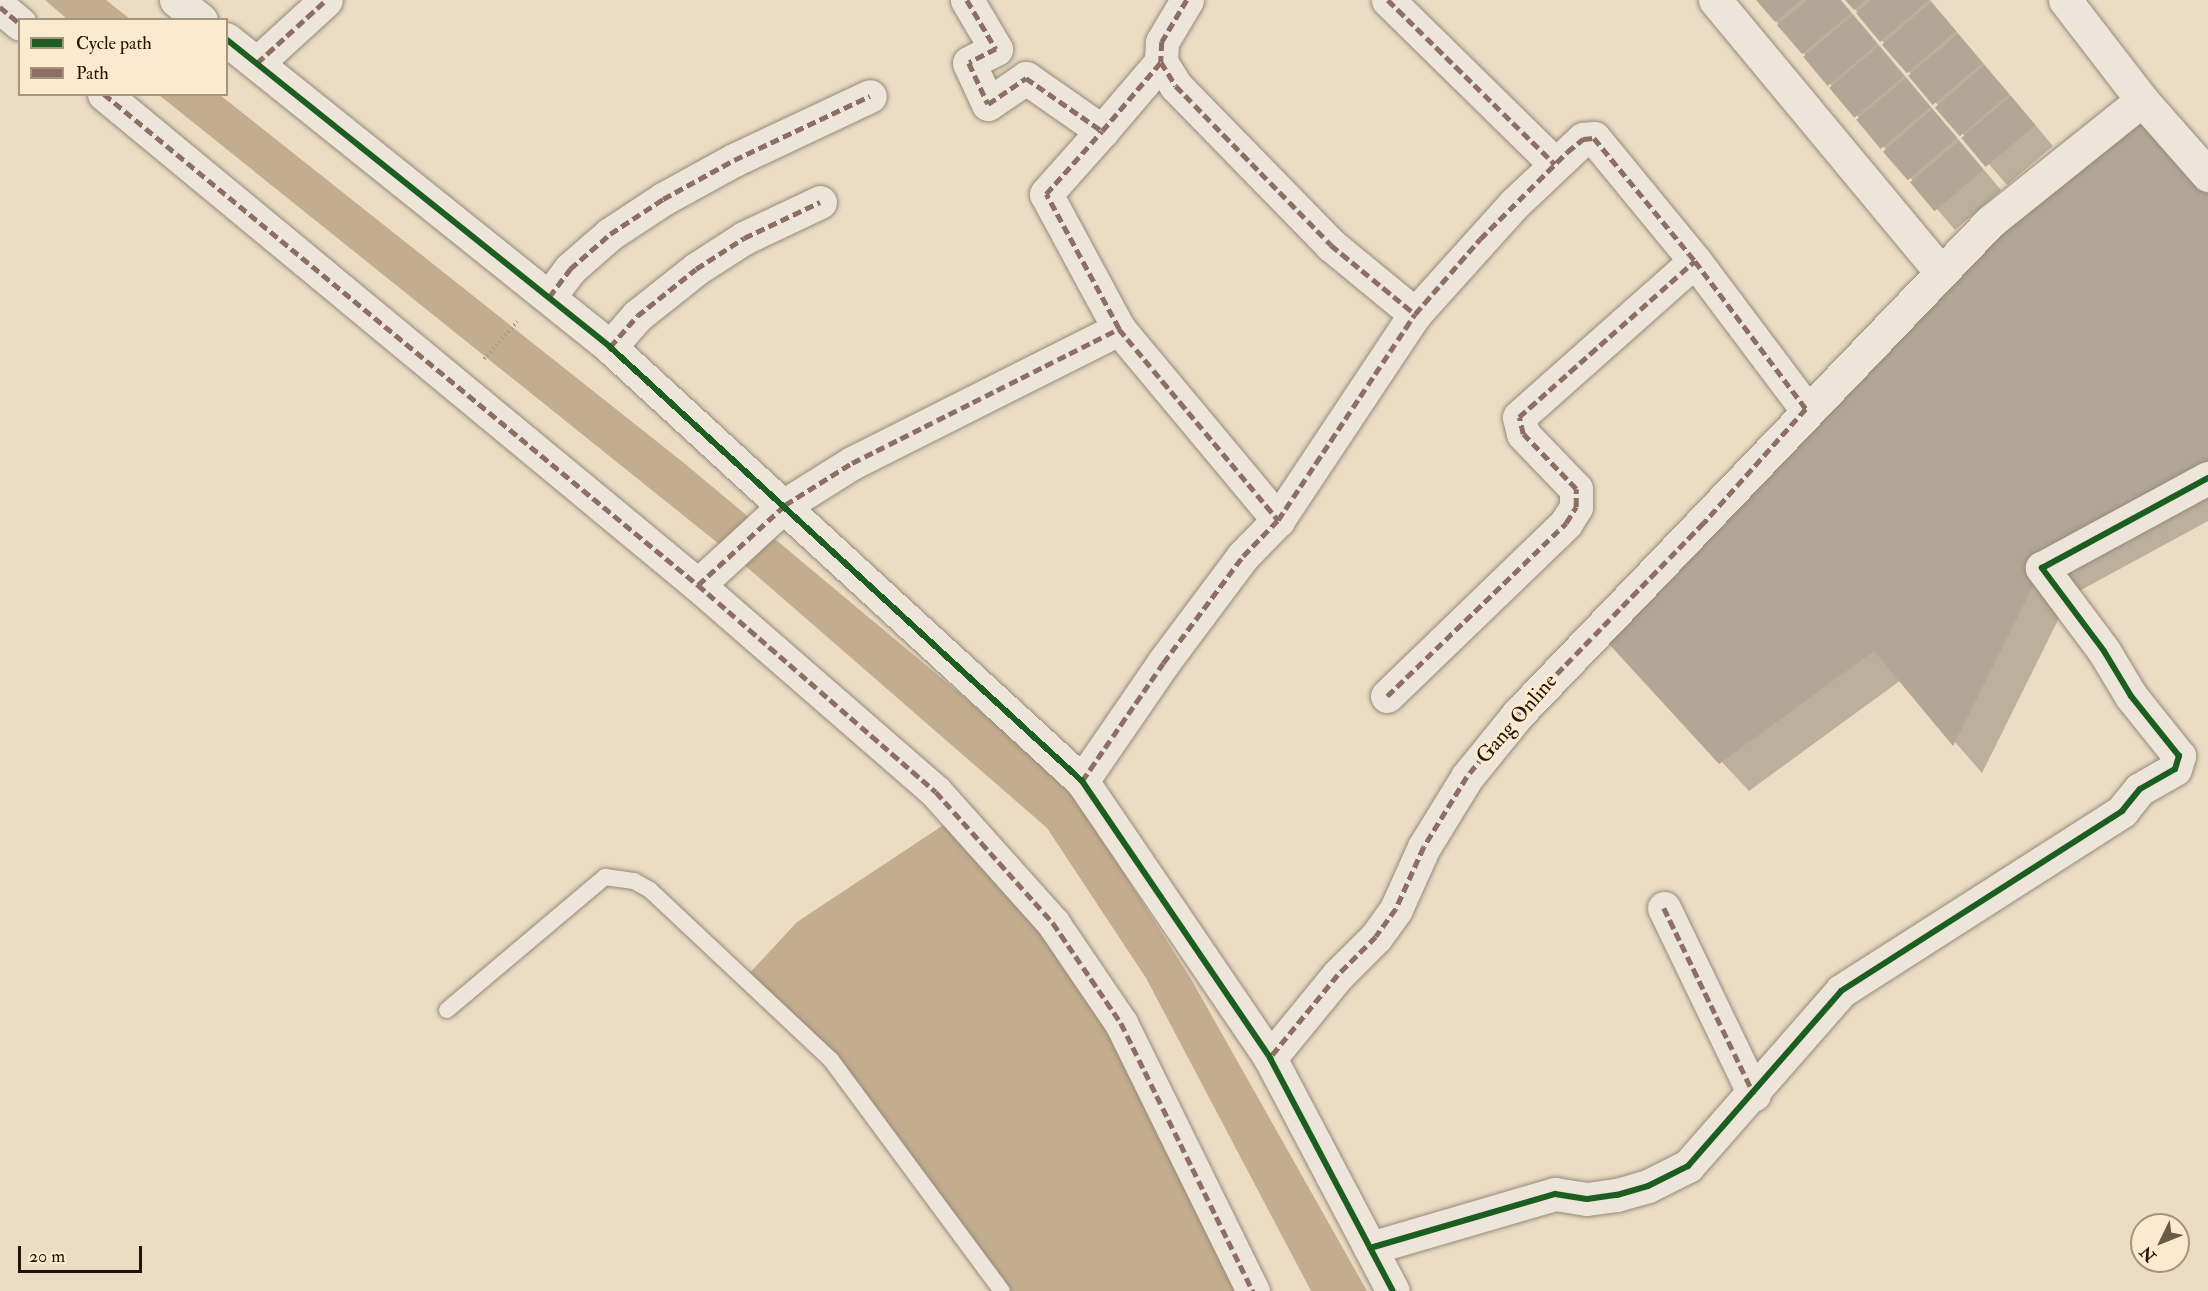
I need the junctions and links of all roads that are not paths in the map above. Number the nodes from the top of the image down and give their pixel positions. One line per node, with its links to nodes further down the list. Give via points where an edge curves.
1 (176, 0): 9 (street)
2 (326, 0): 13 (street)
3 (967, 0): 17 (street, via 996,49 969,63 988,104 1026,78)
4 (1187, 0): 12 (street, via 1162,42)
5 (1388, 0): 18 (street)
6 (1715, 0): 22 (street)
7 (2065, 0): 16 (street)
8 (0, 7): 10 (street)
9 (198, 18)
10 (18, 22)
11 (228, 41): 13 (street)
12 (1161, 62): 17 (street); 24 (street, via 1176,86 1292,207 1331,245)
13 (257, 63): 23 (street)
14 (106, 96): 31 (street)
15 (870, 96): 23 (street, via 734,160 663,200 610,234 570,269)
16 (2142, 100): 19 (street); 22 (street, Gang Online, via 2033,184)
17 (1102, 131): 25 (street, via 1046,194)
18 (1555, 164): 21 (street, via 1583,139 1594,138); 24 (street, via 1480,239)
19 (2208, 175)
20 (820, 202): 26 (street, via 744,238 696,269 637,316)
21 (1695, 261): 27 (street); 32 (street, via 1519,417 1522,434 1575,489 1576,507 1566,523)
22 (1941, 272): 27 (street, Gang Online)
23 (549, 297): 26 (street)
24 (1415, 314): 30 (street)
25 (1119, 329): 29 (street, via 852,463); 30 (street)
26 (610, 347): 29 (street)
27 (1806, 409): 36 (street, Gang Online, via 1704,523 1518,714 1455,794 1424,847 1396,909 1376,938 1338,975)
28 (2208, 478): 37 (street, via 2042,568 2104,651 2131,696 2179,756 2175,769 2140,789 2122,811 1841,991)
29 (785, 505): 31 (street); 33 (street)
30 (1278, 520): 33 (street, via 1244,556 1163,663)
31 (698, 585): 40 (street, via 936,792 1053,923 1120,1023)
32 (1387, 696)
33 (1082, 781): 36 (street)
34 (1664, 908): 37 (street)
35 (447, 1010): 39 (lane, via 604,877 634,881 650,890 831,1060)
36 (1270, 1059): 38 (street)
37 (1754, 1094): 38 (street, via 1688,1166 1648,1186 1587,1199 1555,1194)
38 (1370, 1248): 41 (street)
39 (1002, 1291)
40 (1253, 1291)
41 (1393, 1291)

